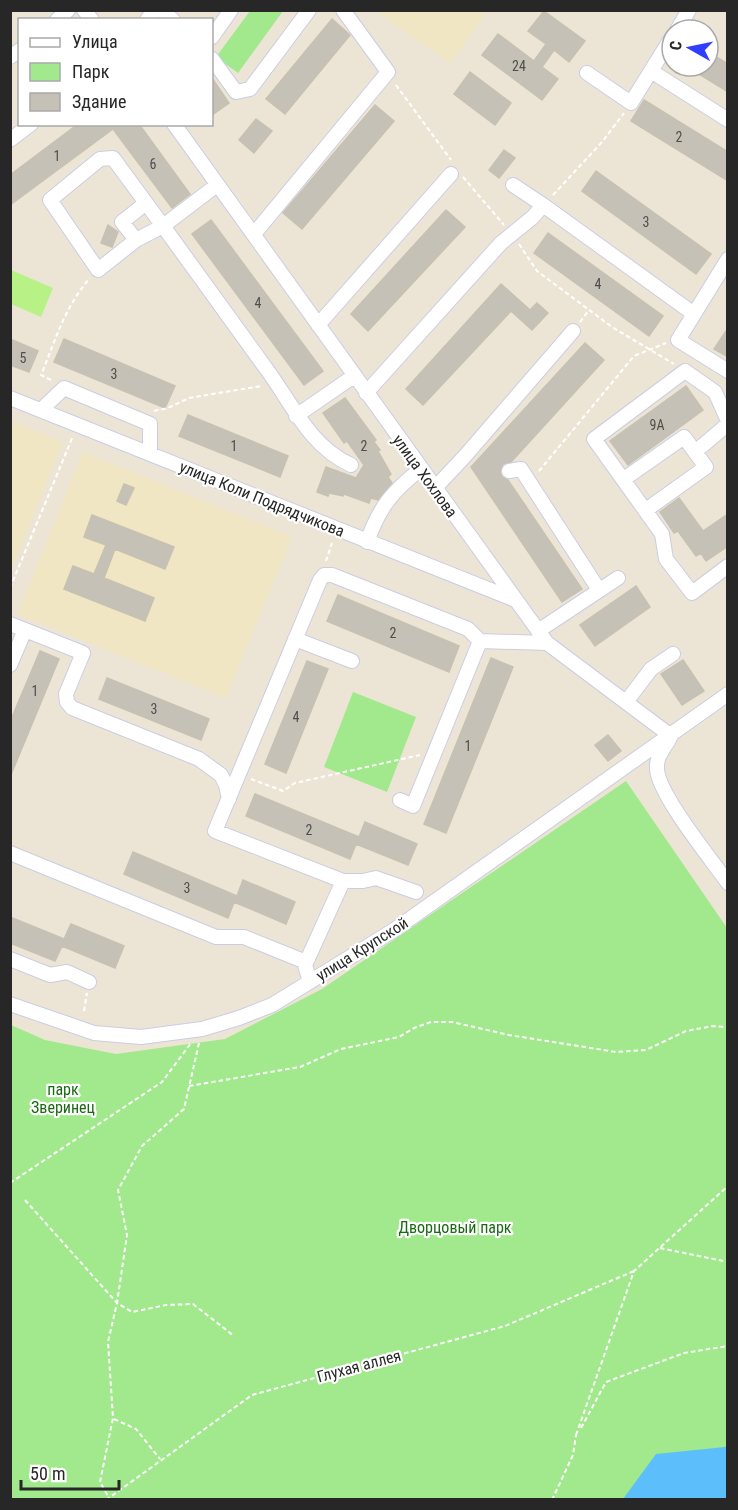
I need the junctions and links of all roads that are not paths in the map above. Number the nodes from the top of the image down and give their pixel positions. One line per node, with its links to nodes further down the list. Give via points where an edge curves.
1 (231, 10): 4 (street)
2 (309, 10): 6 (street, via 250,89 236,92)
3 (343, 10): 19 (street, via 388,72)
4 (213, 36)
5 (660, 57): 7 (street)
6 (213, 60)
7 (651, 71): 8 (street, via 631,104); 9 (street)
8 (587, 73)
9 (728, 120)
10 (28, 126): 12 (street)
11 (175, 126): 14 (street, улица Хохлова)
12 (10, 140)
13 (457, 172): 23 (street)
14 (217, 185): 18 (street); 19 (street, улица Хохлова)
15 (513, 185): 17 (street)
16 (146, 203): 18 (street); 20 (street, via 122,222); 20 (street, via 113,158 99,159 50,200 98,270)
17 (543, 205): 22 (street); 27 (street, via 501,243)
18 (163, 226): 20 (street); 30 (street)
19 (254, 234): 23 (street, улица Хохлова)
20 (136, 240)
21 (728, 259): 22 (street)
22 (694, 314): 25 (street, via 678,340)
23 (318, 326): 26 (street, улица Хохлова)
24 (573, 331): 38 (street)
25 (728, 371)
26 (354, 376): 27 (street, улица Хохлова); 30 (street)
27 (366, 393): 35 (street, улица Хохлова)
28 (10, 398): 29 (street, улица Коли Подрядчикова)
29 (41, 410): 33 (street, улица Коли Подрядчикова); 33 (street, via 64,388 150,424)
30 (296, 416): 34 (street, via 336,458)
31 (728, 423): 32 (street); 37 (street, via 715,392 685,371 594,439)
32 (695, 452): 37 (street, via 684,437); 39 (street, via 706,467)
33 (150, 454): 40 (street, улица Коли Подрядчикова)
34 (351, 465)
35 (421, 469): 38 (street, улица Хохлова); 40 (street, via 404,482 393,504 373,523)
36 (509, 471): 45 (street, via 521,469)
37 (624, 479): 39 (street)
38 (435, 488): 41 (street, улица Хохлова)
39 (646, 510): 42 (street, via 662,534 666,559 692,592)
40 (367, 542): 44 (street, улица Коли Подрядчикова)
41 (486, 560): 44 (street, via 480,580); 46 (street, улица Хохлова)
42 (728, 567)
43 (618, 578): 45 (street)
44 (467, 581): 46 (street, улица Коли Подрядчикова)
45 (599, 590): 49 (street)
46 (514, 599): 49 (street, улица Хохлова)
47 (10, 624): 48 (street)
48 (25, 630): 55 (street); 59 (street, via 83,653 66,694 72,708 199,759 220,776)
49 (538, 631): 52 (street, улица Хохлова)
50 (296, 639): 51 (street, via 320,580 324,575 332,575 468,629); 54 (street); 59 (street)
51 (480, 641): 52 (street); 60 (street, via 413,806)
52 (547, 643): 57 (street, улица Хохлова)
53 (673, 654): 57 (street, via 651,669)
54 (352, 662)
55 (10, 665)
56 (728, 694): 58 (street)
57 (626, 702): 58 (street, улица Хохлова)
58 (671, 735): 63 (street, via 658,757 662,789); 68 (street, улица Крупской, via 394,930)
59 (229, 799): 62 (street, via 215,831)
60 (400, 800)
61 (10, 853): 66 (street, via 216,937 244,937)
62 (343, 881): 64 (street, via 376,878); 66 (street)
63 (728, 883)
64 (416, 892)
65 (10, 959): 67 (street, via 50,975 67,972)
66 (306, 962): 68 (street)
67 (89, 982)
68 (310, 982): 69 (street, улица Крупской, via 272,1005 239,1018 202,1029 141,1037 94,1033)
69 (10, 1005)

